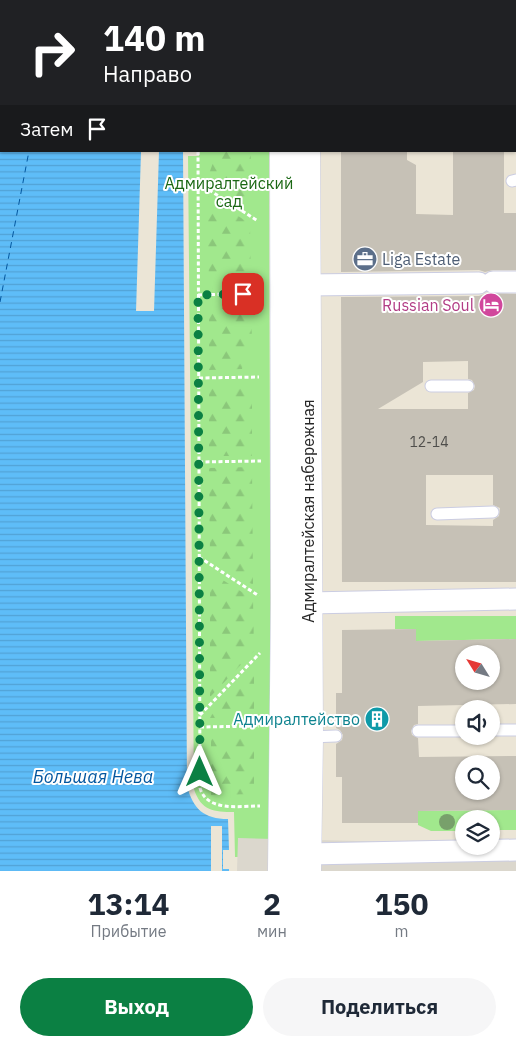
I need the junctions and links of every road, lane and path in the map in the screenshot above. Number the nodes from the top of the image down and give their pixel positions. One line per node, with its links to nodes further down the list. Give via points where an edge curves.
1 (198, 152): 4 (path)
2 (284, 152): 33 (main road, Адмиралтейская набережная)
3 (306, 152): 7 (main road, Адмиралтейская набережная)
4 (198, 183): 5 (path); 9 (path)
5 (258, 222)
6 (516, 282): 7 (street)
7 (307, 285): 21 (main road, Адмиралтейская набережная)
8 (258, 293): 9 (path)
9 (198, 295): 11 (path)
10 (260, 377): 11 (path)
11 (199, 378): 15 (path)
12 (432, 386): 13 (lane)
13 (468, 386)
14 (261, 461): 15 (path)
15 (199, 462): 18 (path)
16 (493, 512): 17 (lane)
17 (437, 514)
18 (199, 558): 19 (path); 23 (path)
19 (262, 597)
20 (516, 599): 21 (street)
21 (308, 603): 32 (main road, Адмиралтейская набережная, via 322,736)
22 (262, 651): 23 (path)
23 (199, 715): 25 (path)
24 (262, 726): 25 (path)
25 (200, 727): 30 (path, via 200,788 205,799 217,805)
26 (500, 730): 27 (lane)
27 (516, 730)
28 (418, 731): 29 (lane)
29 (455, 731)
30 (262, 806)
31 (516, 850): 32 (street)
32 (307, 863)
33 (282, 871)

